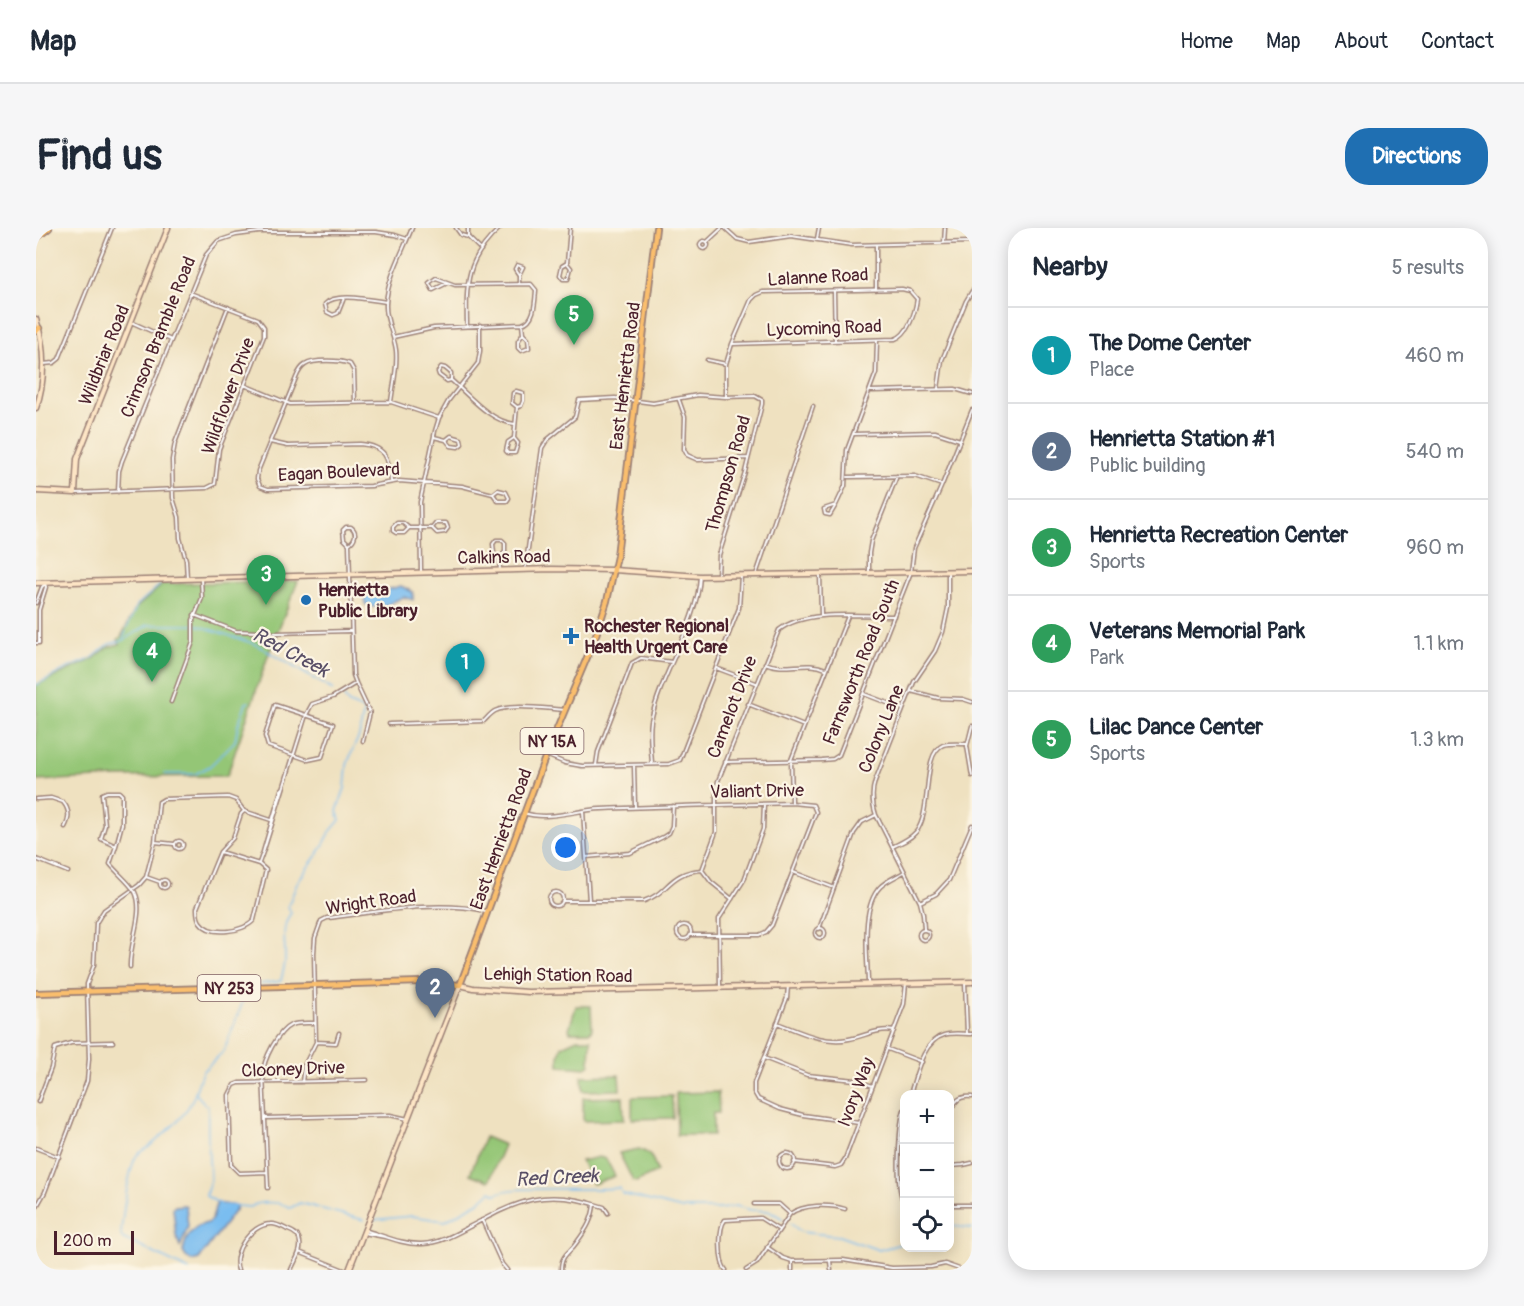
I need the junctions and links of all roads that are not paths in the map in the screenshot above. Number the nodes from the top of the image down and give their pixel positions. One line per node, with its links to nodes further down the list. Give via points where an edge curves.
1 (49, 228): 16 (highway)
2 (112, 228): 49 (street, via 60,356 54,363)
3 (168, 228): 37 (main road, Wildbriar Road)
4 (259, 228): 14 (street)
5 (412, 228): 17 (street)
6 (456, 228): 15 (street)
7 (468, 228): 15 (street)
8 (500, 228): 23 (street)
9 (570, 228): 24 (street)
10 (656, 228): 62 (main road, East Henrietta Road / NY 15A)
11 (723, 228): 18 (street, via 746,242 791,236); 19 (street)
12 (819, 228): 18 (street)
13 (945, 228): 21 (street)
14 (259, 232): 17 (street, Crimson Bramble Road, via 376,232); 32 (street, Crimson Bramble Road, via 232,235 214,243)
15 (468, 237): 23 (street)
16 (36, 238)
17 (407, 239): 34 (street)
18 (817, 239): 22 (street)
19 (706, 242)
20 (972, 242): 21 (street)
21 (944, 243): 22 (street)
22 (876, 245): 29 (street, Lalanne Road)
23 (481, 250): 28 (street)
24 (567, 263): 24 (street, via 560,272 563,279 571,276)
25 (519, 275): 27 (street)
26 (447, 283): 26 (street, via 436,278 429,283 433,290); 28 (street)
27 (519, 284): 28 (street); 38 (street, via 531,284 536,291 531,319)
28 (466, 285): 39 (street)
29 (876, 290): 30 (street, Lalanne Road); 45 (street, Lycoming Road, via 907,290 916,299 902,336)
30 (834, 291): 46 (street); 47 (street, Lalanne Road, via 756,295)
31 (972, 291): 54 (street, via 942,360)
32 (190, 293): 35 (street, Wildflower Drive); 44 (street, Crimson Bramble Road)
33 (344, 298): 33 (street, via 328,301 327,312 338,313); 34 (street)
34 (386, 302): 43 (street)
35 (228, 308): 52 (street, Wildflower Drive, via 258,319 264,327); 81 (street, via 173,448)
36 (36, 319): 41 (main road)
37 (131, 322): 44 (street); 84 (main road, Wildbriar Road, via 77,459)
38 (522, 324): 40 (street); 42 (street)
39 (467, 325): 40 (street); 43 (street, via 427,328)
40 (480, 325): 53 (street, via 478,363)
41 (38, 329): 49 (main road)
42 (523, 334): 42 (street, via 518,339 520,350 528,348 528,339)
43 (393, 337): 61 (street, via 396,357)
44 (171, 340): 83 (street, Crimson Bramble Road, via 122,461)
45 (878, 340): 46 (street, Lycoming Road); 55 (street, via 876,373)
46 (835, 341): 47 (street, Lycoming Road)
47 (732, 344): 50 (street, Lalanne Road)
48 (707, 360): 50 (street)
49 (43, 364): 65 (main road)
50 (726, 364): 57 (street, Lalanne Road)
51 (451, 380): 51 (street, via 451,373 441,367 439,375); 53 (street)
52 (244, 385): 59 (street); 81 (street, Wildflower Drive, via 219,449 214,485)
53 (460, 387): 67 (street); 68 (street, via 492,416)
54 (938, 389): 55 (street); 56 (street)
55 (870, 391): 69 (street)
56 (972, 394)
57 (726, 397): 58 (street, Thompson Road, via 698,395); 75 (street, Thompson Road, via 755,396 762,400)
58 (679, 400): 62 (street, Thompson Road); 75 (street, via 685,417 687,455 698,459)
59 (286, 402): 60 (street); 60 (street, Eagan Boulevard, via 305,365 343,361 354,369); 74 (street, Eagan Boulevard)
60 (355, 402): 61 (street)
61 (391, 402): 67 (street)
62 (636, 402): 93 (street, Thompson Road, via 615,398 579,400 575,417 544,443); 94 (main road, East Henrietta Road / NY 15A)
63 (813, 406): 102 (street)
64 (517, 407): 64 (street, via 522,404 523,394 516,391 512,403); 68 (street)
65 (36, 408)
66 (972, 410): 73 (street, Farnsworth Road South)
67 (439, 418): 70 (street)
68 (515, 424): 71 (street)
69 (854, 434): 73 (street, via 938,433); 77 (street, via 846,456)
70 (434, 437): 72 (street); 79 (street)
71 (514, 438): 71 (street, via 508,442 508,453 516,452 518,443)
72 (446, 440): 72 (street, via 451,446 462,444 458,437)
73 (960, 440): 80 (street, Farnsworth Road South)
74 (270, 442): 78 (street, via 288,446 371,446 388,458); 78 (street, Eagan Boulevard, via 257,476 264,489 371,486)
75 (749, 459): 104 (street, Thompson Road, via 719,555)
76 (897, 476): 77 (street); 80 (street, via 920,477); 99 (street, via 871,541)
77 (846, 477): 86 (street)
78 (391, 481): 79 (street, Eagan Boulevard)
79 (424, 483): 85 (street, Eagan Boulevard, via 457,485); 88 (street)
80 (942, 485): 98 (street, Farnsworth Road South, via 914,548)
81 (172, 489): 83 (street, Wildflower Drive); 107 (street)
82 (36, 491): 84 (main road, Wildflower Drive)
83 (118, 492): 84 (street, Wildflower Drive)
84 (75, 494)
85 (494, 494): 85 (street, via 498,490 506,492 507,501 498,501)
86 (836, 505)
87 (409, 528): 87 (street, via 397,523 393,531 405,533); 88 (street)
88 (420, 528): 89 (street); 97 (street)
89 (432, 528): 89 (street, via 437,533 448,528 443,522)
90 (350, 544): 90 (street, via 354,529 346,527 344,539); 101 (street)
91 (500, 558): 91 (street, via 505,543 496,540 494,553); 92 (street)
92 (500, 570): 93 (main road, Calkins Road); 97 (main road, Calkins Road)
93 (525, 570): 94 (main road, Calkins Road)
94 (614, 570): 103 (main road, Calkins Road); 129 (main road, East Henrietta Road / NY 15A, via 597,635)
95 (948, 571): 96 (main road, Calkins Road); 98 (main road, Calkins Road); 123 (street, Colony Lane, via 945,628)
96 (972, 571)
97 (421, 572): 101 (main road, Calkins Road)
98 (911, 572): 99 (main road, Calkins Road); 114 (street, Farnsworth Road South)
99 (869, 573): 100 (main road, Calkins Road)
100 (820, 574): 102 (main road, Calkins Road); 112 (street)
101 (350, 575): 106 (main road, Calkins Road); 115 (street)
102 (756, 575): 105 (main road, Calkins Road)
103 (700, 576): 104 (main road, Calkins Road); 117 (street, via 697,595)
104 (718, 576): 105 (main road, Calkins Road)
105 (741, 576): 119 (street, via 740,603)
106 (201, 578): 107 (main road, Calkins Road); 111 (street, via 201,604)
107 (187, 579): 109 (main road, Calkins Road)
108 (36, 583): 109 (main road, Calkins Road)
109 (44, 584): 110 (street); 116 (street)
110 (36, 603)
111 (194, 615): 115 (street, via 241,632); 125 (street, via 192,645)
112 (821, 616): 113 (street, Camelot Drive); 118 (street, Camelot Drive, via 781,628)
113 (848, 616): 114 (street, Camelot Drive); 120 (street)
114 (895, 616): 124 (street, Farnsworth Road South)
115 (352, 631): 121 (street)
116 (38, 643)
117 (672, 662): 140 (street, via 651,721); 142 (street, via 641,658 632,663 597,752)
118 (765, 663): 120 (street); 122 (street, Camelot Drive)
119 (716, 668): 122 (street); 140 (street, via 682,756 675,763)
120 (827, 669): 132 (street)
121 (356, 683): 130 (street, via 333,698 312,704); 134 (street, via 370,712)
122 (756, 684): 127 (street, Camelot Drive)
123 (911, 691): 126 (street); 128 (street, Colony Lane)
124 (864, 694): 128 (street); 138 (street, Farnsworth Road South, via 838,756)
125 (171, 702)
126 (972, 702)
127 (748, 704): 132 (street); 139 (street, Camelot Drive)
128 (904, 709): 154 (street, Colony Lane, via 873,784)
129 (565, 710): 131 (street, via 502,709 484,721); 137 (main road, East Henrietta Road / NY 15A)
130 (306, 715): 136 (street); 136 (street, via 333,724 324,755 312,760); 136 (street, via 275,705 266,732 271,748)
131 (389, 724)
132 (804, 726): 138 (street)
133 (972, 726): 135 (street)
134 (363, 741)
135 (967, 744): 143 (street); 161 (street, via 945,745 934,753 920,826 911,837)
136 (293, 755): 144 (street)
137 (546, 756): 142 (street, via 571,765); 153 (main road, East Henrietta Road / NY 15A)
138 (791, 760): 139 (street, Farnsworth Road South); 146 (street)
139 (725, 762): 148 (street, Camelot Drive, via 716,787)
140 (652, 764): 141 (street)
141 (634, 765): 142 (street); 150 (street)
142 (596, 766)
143 (972, 776)
144 (283, 788): 155 (street); 163 (street)
145 (36, 799): 157 (street, via 63,802 68,814)
146 (792, 803): 147 (street, Valiant Drive); 169 (street, Valiant Drive, via 809,803 816,810)
147 (764, 804): 148 (street, Valiant Drive); 175 (street, via 763,829 744,880)
148 (716, 805): 149 (street, Valiant Drive); 167 (street, Camelot Drive, via 716,832)
149 (673, 806): 150 (street, Valiant Drive); 164 (street, via 671,831 657,841 630,853)
150 (635, 807): 152 (street, Valiant Drive)
151 (244, 811): 155 (street); 158 (street, via 236,800 228,797 162,799 158,804); 162 (street, via 233,838)
152 (583, 811): 153 (street, Valiant Drive, via 539,817); 164 (street)
153 (523, 813): 179 (main road, East Henrietta Road / NY 15A)
154 (876, 815): 161 (street, Colony Lane); 173 (street, via 856,830)
155 (271, 820): 163 (street)
156 (972, 825): 178 (street, via 946,885)
157 (65, 827)
158 (155, 842): 159 (street); 171 (street)
159 (174, 844)
160 (116, 846): 160 (street, via 122,824 122,795 107,792 102,794 105,825 101,839); 174 (street, via 110,864)
161 (892, 847): 170 (street, Colony Lane)
162 (219, 852): 166 (street); 166 (street, via 197,908 200,923 214,930 241,929 254,920 266,874)
163 (262, 852): 166 (street)
164 (586, 857): 177 (street)
165 (36, 859): 168 (street)
166 (259, 864)
167 (702, 870): 175 (street); 177 (street, via 677,876 644,901)
168 (68, 872)
169 (793, 872): 173 (street); 183 (street, Valiant Drive, via 766,932)
170 (904, 872): 178 (street, Colony Lane); 188 (street, via 884,884 870,904)
171 (146, 877): 172 (street); 174 (street)
172 (160, 882)
173 (832, 887): 180 (street)
174 (133, 890): 184 (street, via 139,908); 193 (street, via 97,920 94,965)
175 (732, 899): 183 (street, via 721,916)
176 (563, 901): 176 (street, via 560,893 549,897 554,906); 177 (street)
177 (589, 902)
178 (920, 902): 181 (street, Colony Lane)
179 (489, 911): 189 (street, Wright Road, via 437,906 324,919 314,945); 190 (main road, East Henrietta Road / NY 15A)
180 (819, 928)
181 (924, 929)
182 (691, 935): 182 (street, Valiant Drive, via 689,926 678,927 681,938); 183 (street, Valiant Drive)
183 (718, 936): 192 (street)
184 (130, 967)
185 (965, 982): 186 (main road, Lehigh Station Road / NY 253); 187 (main road, Lehigh Station Road / NY 253); 199 (street)
186 (972, 982)
187 (906, 983): 188 (main road, Lehigh Station Road / NY 253); 197 (street, Ivory Way, via 905,1001)
188 (868, 984): 191 (main road, Lehigh Station Road / NY 253)
189 (314, 985): 190 (main road, Lehigh Station Road / NY 253); 193 (main road, Lehigh Station Road / NY 253); 195 (street)
190 (460, 985): 192 (main road, Lehigh Station Road / NY 253, via 528,992); 216 (main road, East Henrietta Road / NY 15A)
191 (788, 986): 192 (main road, Lehigh Station Road / NY 253); 196 (street)
192 (720, 988)
193 (87, 992): 194 (main road, Lehigh Station Road / NY 253); 203 (street)
194 (36, 993)
195 (315, 1023): 202 (street); 208 (street, via 292,1025 282,1032 264,1061)
196 (777, 1023): 197 (street, via 827,1040 849,1039 878,1030); 205 (street)
197 (894, 1031): 204 (street, Ivory Way)
198 (339, 1033): 202 (street, via 336,1043)
199 (967, 1034): 200 (street); 206 (street, via 939,1036 930,1044)
200 (972, 1034)
201 (113, 1042): 203 (street)
202 (316, 1042): 209 (street, via 304,1066)
203 (88, 1043): 213 (street, via 55,1048); 220 (street, via 87,1082)
204 (888, 1049): 206 (street); 210 (street, Ivory Way)
205 (764, 1058): 210 (street, via 807,1075); 217 (street, via 754,1086 759,1100 803,1115)
206 (922, 1062): 211 (street)
207 (367, 1080): 209 (street, Clooney Drive)
208 (263, 1082): 209 (street, Clooney Drive); 215 (street); 225 (street, Clooney Drive, via 237,1083 230,1090 231,1164 239,1173)
209 (302, 1082)
210 (873, 1086): 217 (street, Ivory Way)
211 (912, 1090)
212 (972, 1097): 214 (street)
213 (38, 1102)
214 (954, 1103)
215 (265, 1118): 216 (street, via 390,1114); 225 (street)
216 (408, 1119): 237 (main road, East Henrietta Road / NY 15A)
217 (859, 1123): 221 (street, Ivory Way, via 841,1165)
218 (900, 1128): 224 (street)
219 (36, 1148): 220 (street)
220 (59, 1157): 231 (street)
221 (794, 1162): 221 (street, Ivory Way, via 788,1153 780,1158 785,1168)
222 (972, 1163): 223 (street)
223 (954, 1166)
224 (900, 1167)
225 (267, 1172): 226 (street)
226 (268, 1188)
227 (594, 1203): 233 (street); 235 (street, via 560,1197 532,1199); 247 (street, via 589,1225 563,1257)
228 (754, 1204): 234 (street, via 777,1204)
229 (954, 1205): 230 (street)
230 (972, 1205)
231 (36, 1208)
232 (845, 1209): 234 (street, via 805,1207)
233 (608, 1213)
234 (790, 1214): 236 (street)
235 (482, 1220): 237 (street, via 448,1239 420,1245); 246 (street)
236 (779, 1230): 238 (street); 248 (street, via 760,1218 725,1220 721,1227 721,1252)
237 (364, 1232): 245 (main road, East Henrietta Road / NY 15A)
238 (767, 1247): 241 (street); 249 (street, via 754,1266)
239 (299, 1252): 242 (street, via 296,1234 276,1224 265,1225 245,1240); 244 (street); 245 (street)
240 (830, 1260): 241 (street); 251 (street); 252 (street, via 892,1268 945,1264)
241 (792, 1262): 250 (street)
242 (237, 1269): 243 (street)
243 (232, 1270)
244 (291, 1270)
245 (347, 1270)
246 (507, 1270)
247 (561, 1270)
248 (726, 1270)
249 (746, 1270)
250 (792, 1270)
251 (831, 1270)
252 (962, 1270)

